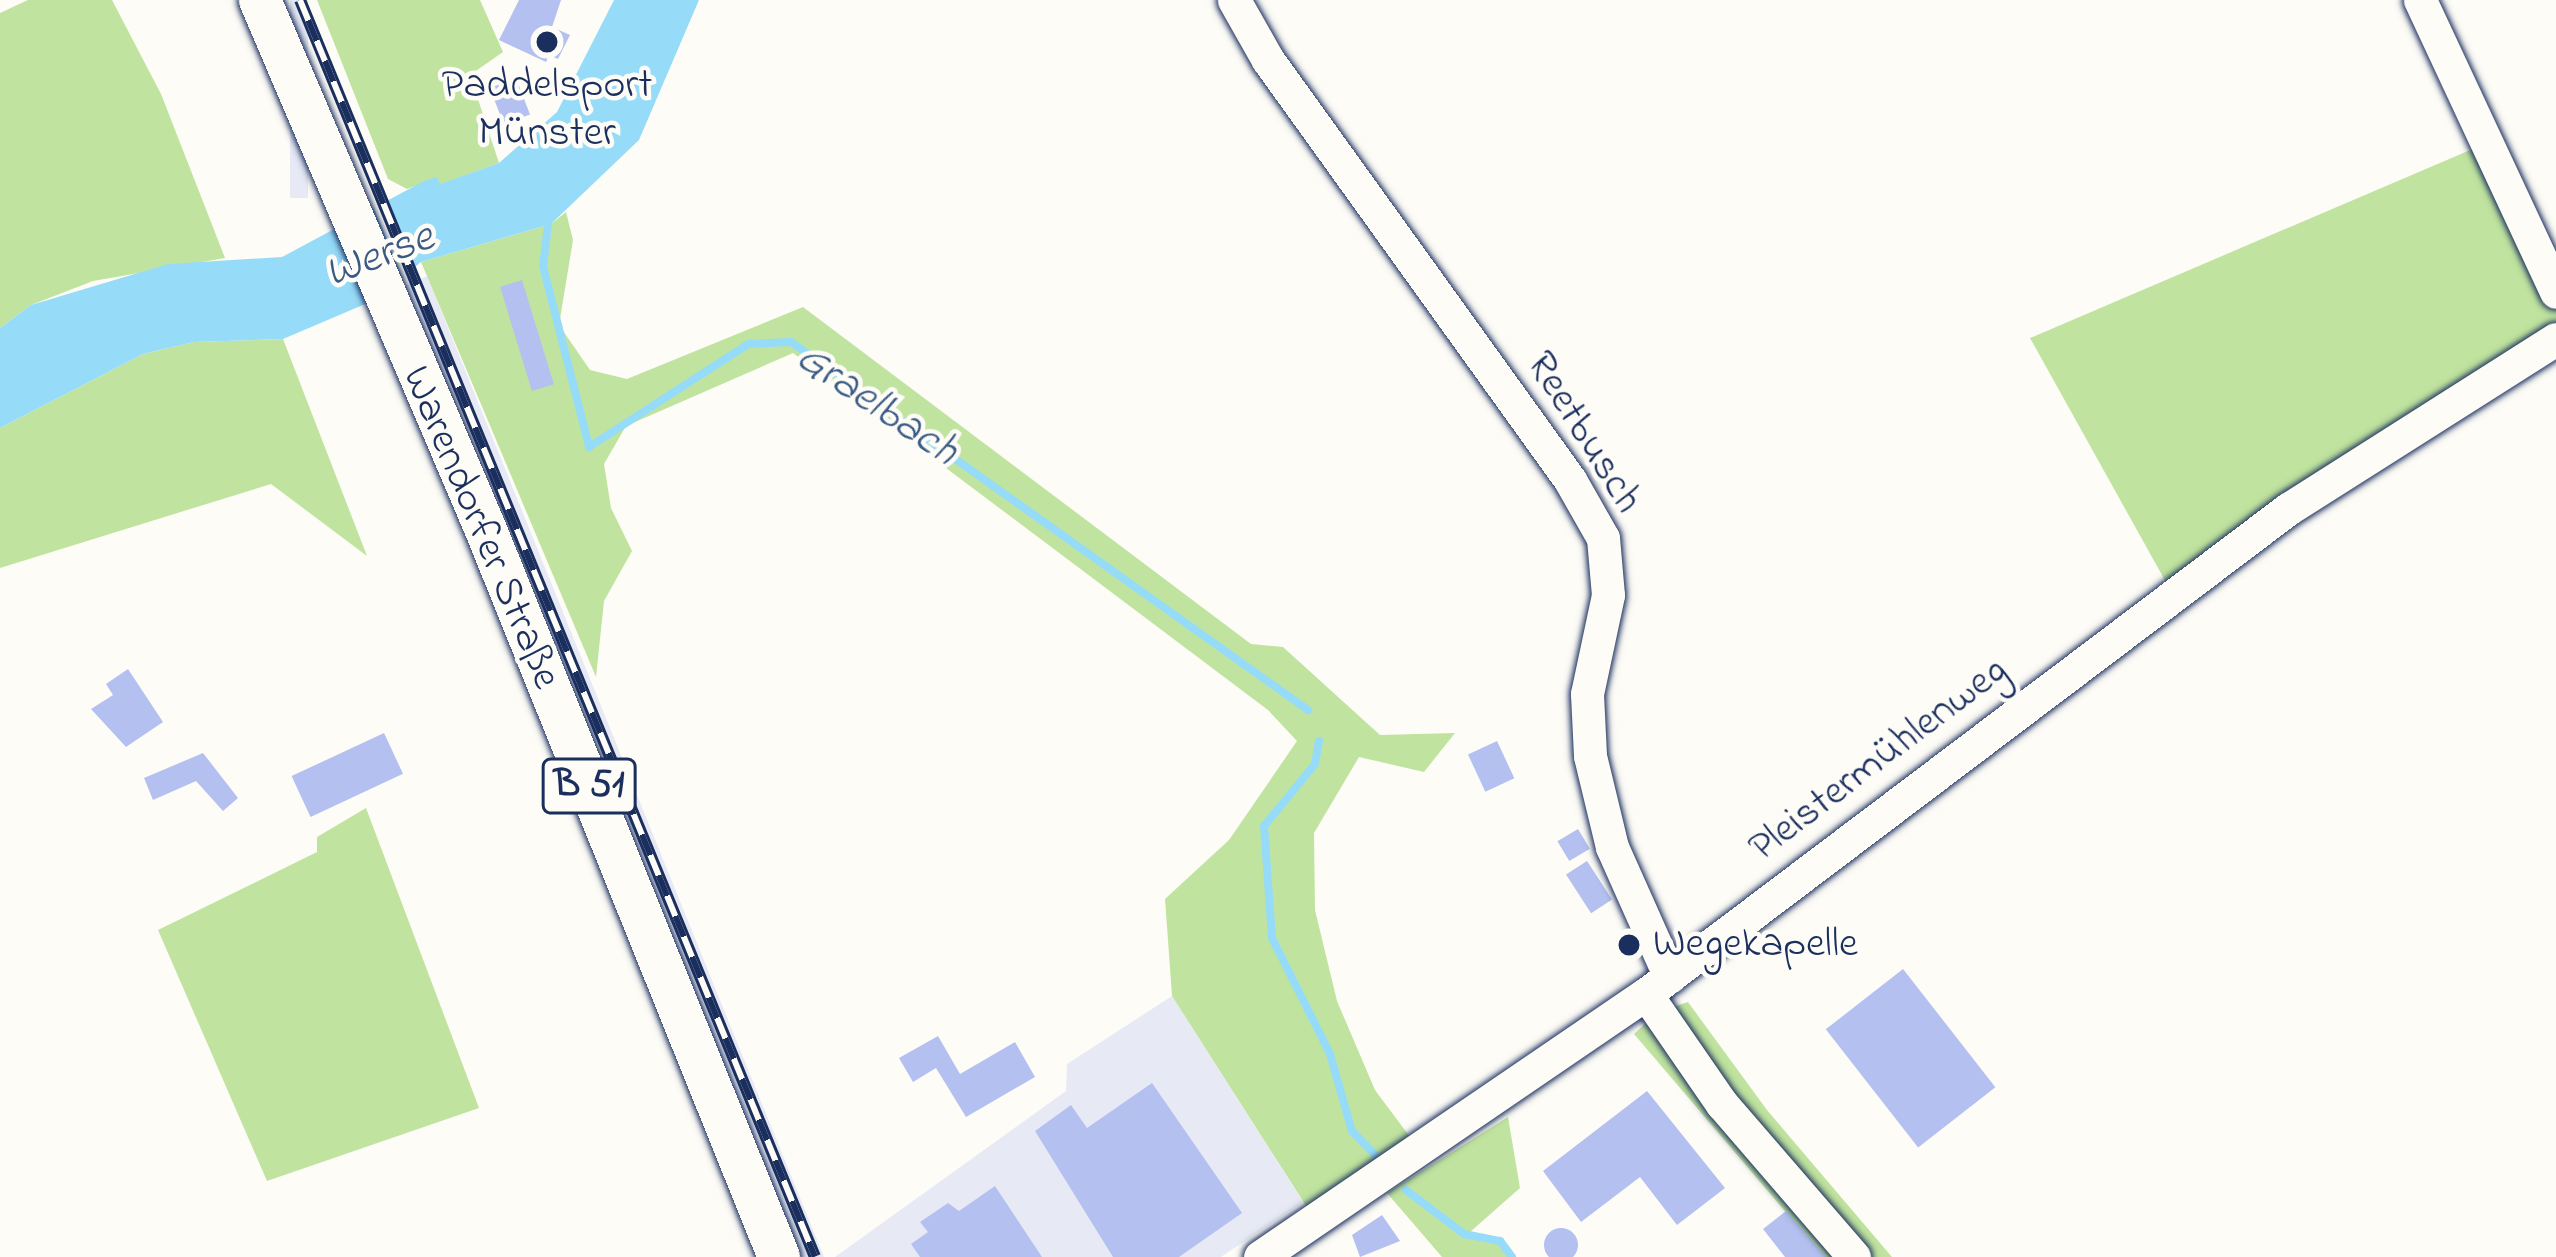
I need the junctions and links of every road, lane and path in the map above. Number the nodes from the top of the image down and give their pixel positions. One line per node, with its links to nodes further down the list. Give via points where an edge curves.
1 (260, 0): 7 (main road, Warendorfer Straße / B 51, via 486,530)
2 (1234, 0): 6 (street, Reetbusch, via 1603,538 1608,595 1588,694 1590,755)
3 (2420, 0): 4 (street)
4 (2556, 292)
5 (2556, 339): 6 (street, Pleistermühlenweg, via 2210,565)
6 (1658, 986): 8 (street, Pleistermühlenweg); 9 (street, Reetbusch, via 1722,1104)
7 (778, 1257)
8 (1260, 1257)
9 (1854, 1257)

